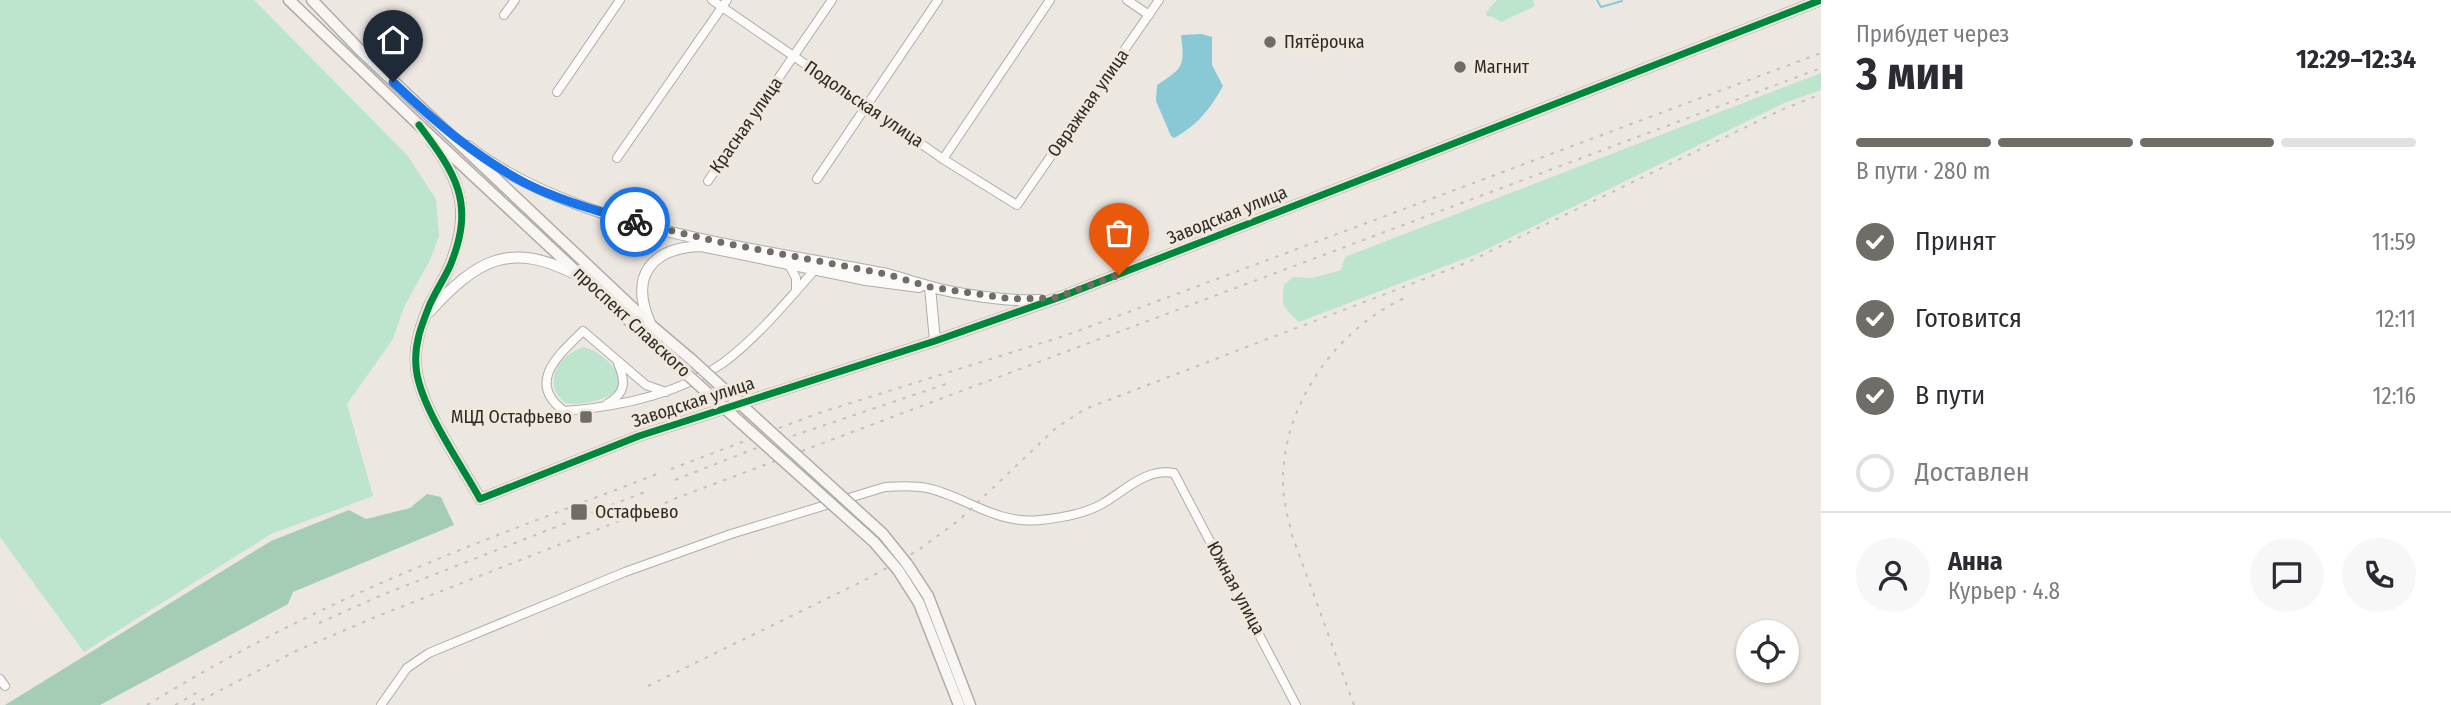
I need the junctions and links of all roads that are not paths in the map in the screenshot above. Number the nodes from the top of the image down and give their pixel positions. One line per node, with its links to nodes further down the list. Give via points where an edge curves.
1 (289, 0): 19 (main road, проспект Славского)
2 (312, 0): 18 (main road, проспект Славского)
3 (515, 0): 13 (street)
4 (620, 0): 16 (street)
5 (712, 0): 12 (street, Подольская улица)
6 (832, 0): 15 (street, Красная улица)
7 (938, 0): 17 (street)
8 (1050, 0): 21 (street)
9 (1126, 0): 14 (street)
10 (1159, 0): 14 (street, Овражная улица)
11 (1821, 0): 30 (street, Заводская улица)
12 (725, 4): 15 (street, Подольская улица); 20 (street)
13 (504, 15)
14 (1149, 15): 24 (street, Овражная улица)
15 (794, 56): 17 (street, Подольская улица); 23 (street, Красная улица)
16 (557, 92)
17 (866, 104): 21 (street, Подольская улица); 22 (street)
18 (429, 116): 26 (street, via 489,163 578,204 644,225); 32 (main road, проспект Славского)
19 (419, 125): 27 (main road, проспект Славского); 31 (street, via 449,164 462,205 462,224 450,267)
20 (617, 158)
21 (943, 159): 24 (street, Подольская улица)
22 (817, 179)
23 (708, 181)
24 (1017, 205)
25 (788, 263): 26 (street); 29 (street, via 796,278); 32 (street, via 701,246 670,250 651,265 644,278 644,309)
26 (819, 265): 28 (street, via 886,274); 29 (street)
27 (587, 281): 31 (street, via 538,260 491,262 456,283); 37 (main road, проспект Славского, bridge)
28 (930, 287): 30 (street, via 1023,300); 33 (street)
29 (796, 291): 35 (street, via 725,361)
30 (1063, 296): 33 (street, Заводская улица)
31 (424, 318): 33 (street, Заводская улица, via 416,354 418,382 480,499 682,421)
32 (652, 326): 37 (main road, проспект Славского, bridge, via 883,534)
33 (936, 341)
34 (617, 360): 35 (street, via 646,385); 36 (street, via 625,382 618,396); 36 (street, via 583,331 547,373 550,396 564,411)
35 (666, 392): 36 (street)
36 (604, 406)
37 (903, 567): 39 (main road, проспект Славского); 40 (main road, проспект Славского, via 928,596)
38 (382, 704): 41 (street, Южная улица, via 407,668 429,653 625,572 884,487 930,488 984,511 1037,521 1102,505 1125,488 1165,471 1174,473)
39 (959, 705)
40 (970, 705)
41 (1296, 705)

